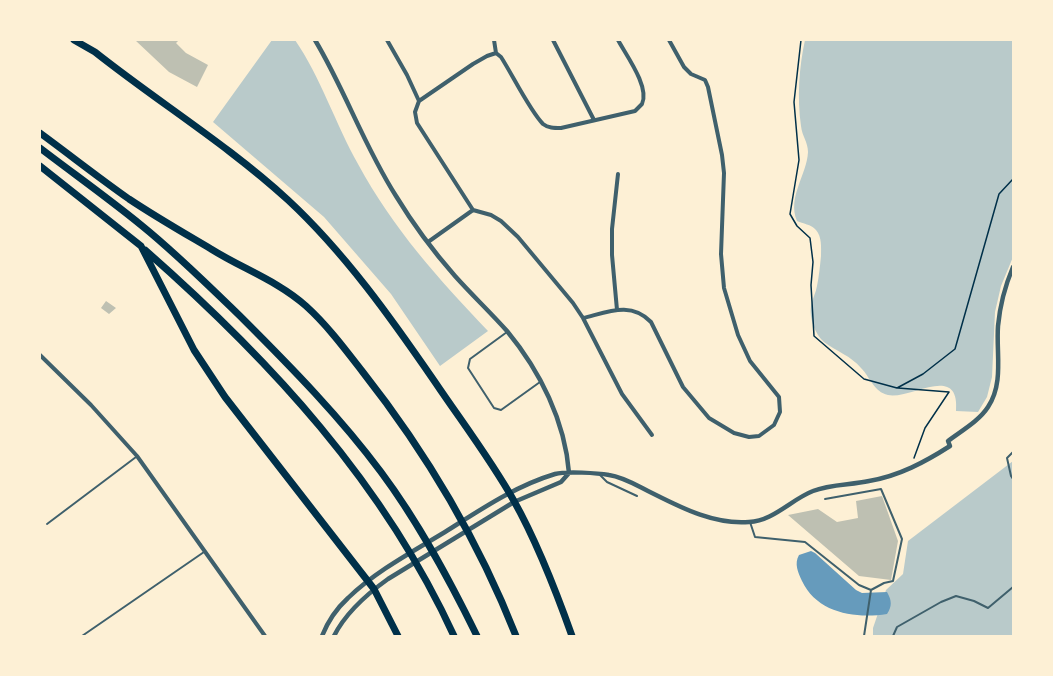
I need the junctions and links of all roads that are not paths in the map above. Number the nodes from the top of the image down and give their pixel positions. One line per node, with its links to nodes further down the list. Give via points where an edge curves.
1 (74, 40): 30 (highway, via 231,152 305,217 383,308)
2 (315, 40): 16 (street, via 378,167)
3 (387, 40): 9 (street)
4 (494, 40): 8 (street)
5 (553, 40): 10 (street)
6 (618, 40): 10 (street, via 641,82 644,93 642,103 636,111)
7 (669, 40): 19 (street, via 684,67 691,74 705,80 708,87 723,161 721,254 724,288 738,335 750,361 779,397 780,412 774,425 758,436 749,436 734,433 709,418 683,387 651,322 643,314 633,310)
8 (496, 53): 9 (street, via 487,56); 10 (street, via 501,56 544,124 552,128 561,128)
9 (419, 101): 15 (street, via 415,112 418,123)
10 (594, 120)
11 (40, 133): 48 (highway, via 139,205 231,261 275,284 306,306 337,339 380,393 411,438 447,496 490,575)
12 (40, 148): 47 (highway, via 141,225 209,285 311,388 349,431 411,515 456,593)
13 (40, 166): 17 (highway)
14 (618, 174): 19 (street, via 612,242)
15 (473, 210): 16 (street); 20 (street, via 490,215 518,237)
16 (428, 242): 21 (street, via 455,276)
17 (141, 246): 37 (highway, via 194,350 211,377); 46 (highway, via 224,322 300,403 356,470 393,526)
18 (1013, 267): 34 (street, via 1000,311 998,373 993,396 980,417 948,441 950,446 909,469 880,479 814,490 763,519)
19 (617, 310): 20 (street)
20 (583, 318): 24 (street, via 622,394)
21 (507, 332): 23 (street); 23 (lane, via 470,359 468,364 468,368 494,408 501,410)
22 (40, 355): 26 (street, via 91,405)
23 (541, 382): 27 (street, via 559,426)
24 (652, 435)
25 (1013, 452): 29 (lane, via 1007,458 1010,476)
26 (137, 456): 35 (lane); 36 (street)
27 (569, 473): 28 (street); 30 (street, via 556,473); 33 (street, via 561,482)
28 (600, 474): 31 (lane, via 607,482); 34 (street, via 628,481 701,515 724,521)
29 (1013, 479)
30 (509, 493): 33 (highway); 37 (street)
31 (637, 496)
32 (825, 499): 40 (lane, via 880,489 902,539 893,581)
33 (514, 502): 39 (street); 49 (highway, via 532,538)
34 (750, 522): 40 (lane, via 755,537 805,542 859,585)
35 (47, 524)
36 (204, 552): 41 (lane); 42 (street)
37 (368, 581): 39 (highway); 43 (street, via 335,612)
38 (1013, 587): 51 (lane, via 988,608 956,596 941,602 897,627)
39 (374, 589): 44 (street, via 348,615); 45 (highway)
40 (871, 590): 50 (lane)
41 (82, 636)
42 (264, 636)
43 (322, 636)
44 (334, 636)
45 (398, 636)
46 (454, 636)
47 (476, 636)
48 (516, 636)
49 (572, 636)
50 (864, 636)
51 (893, 636)

